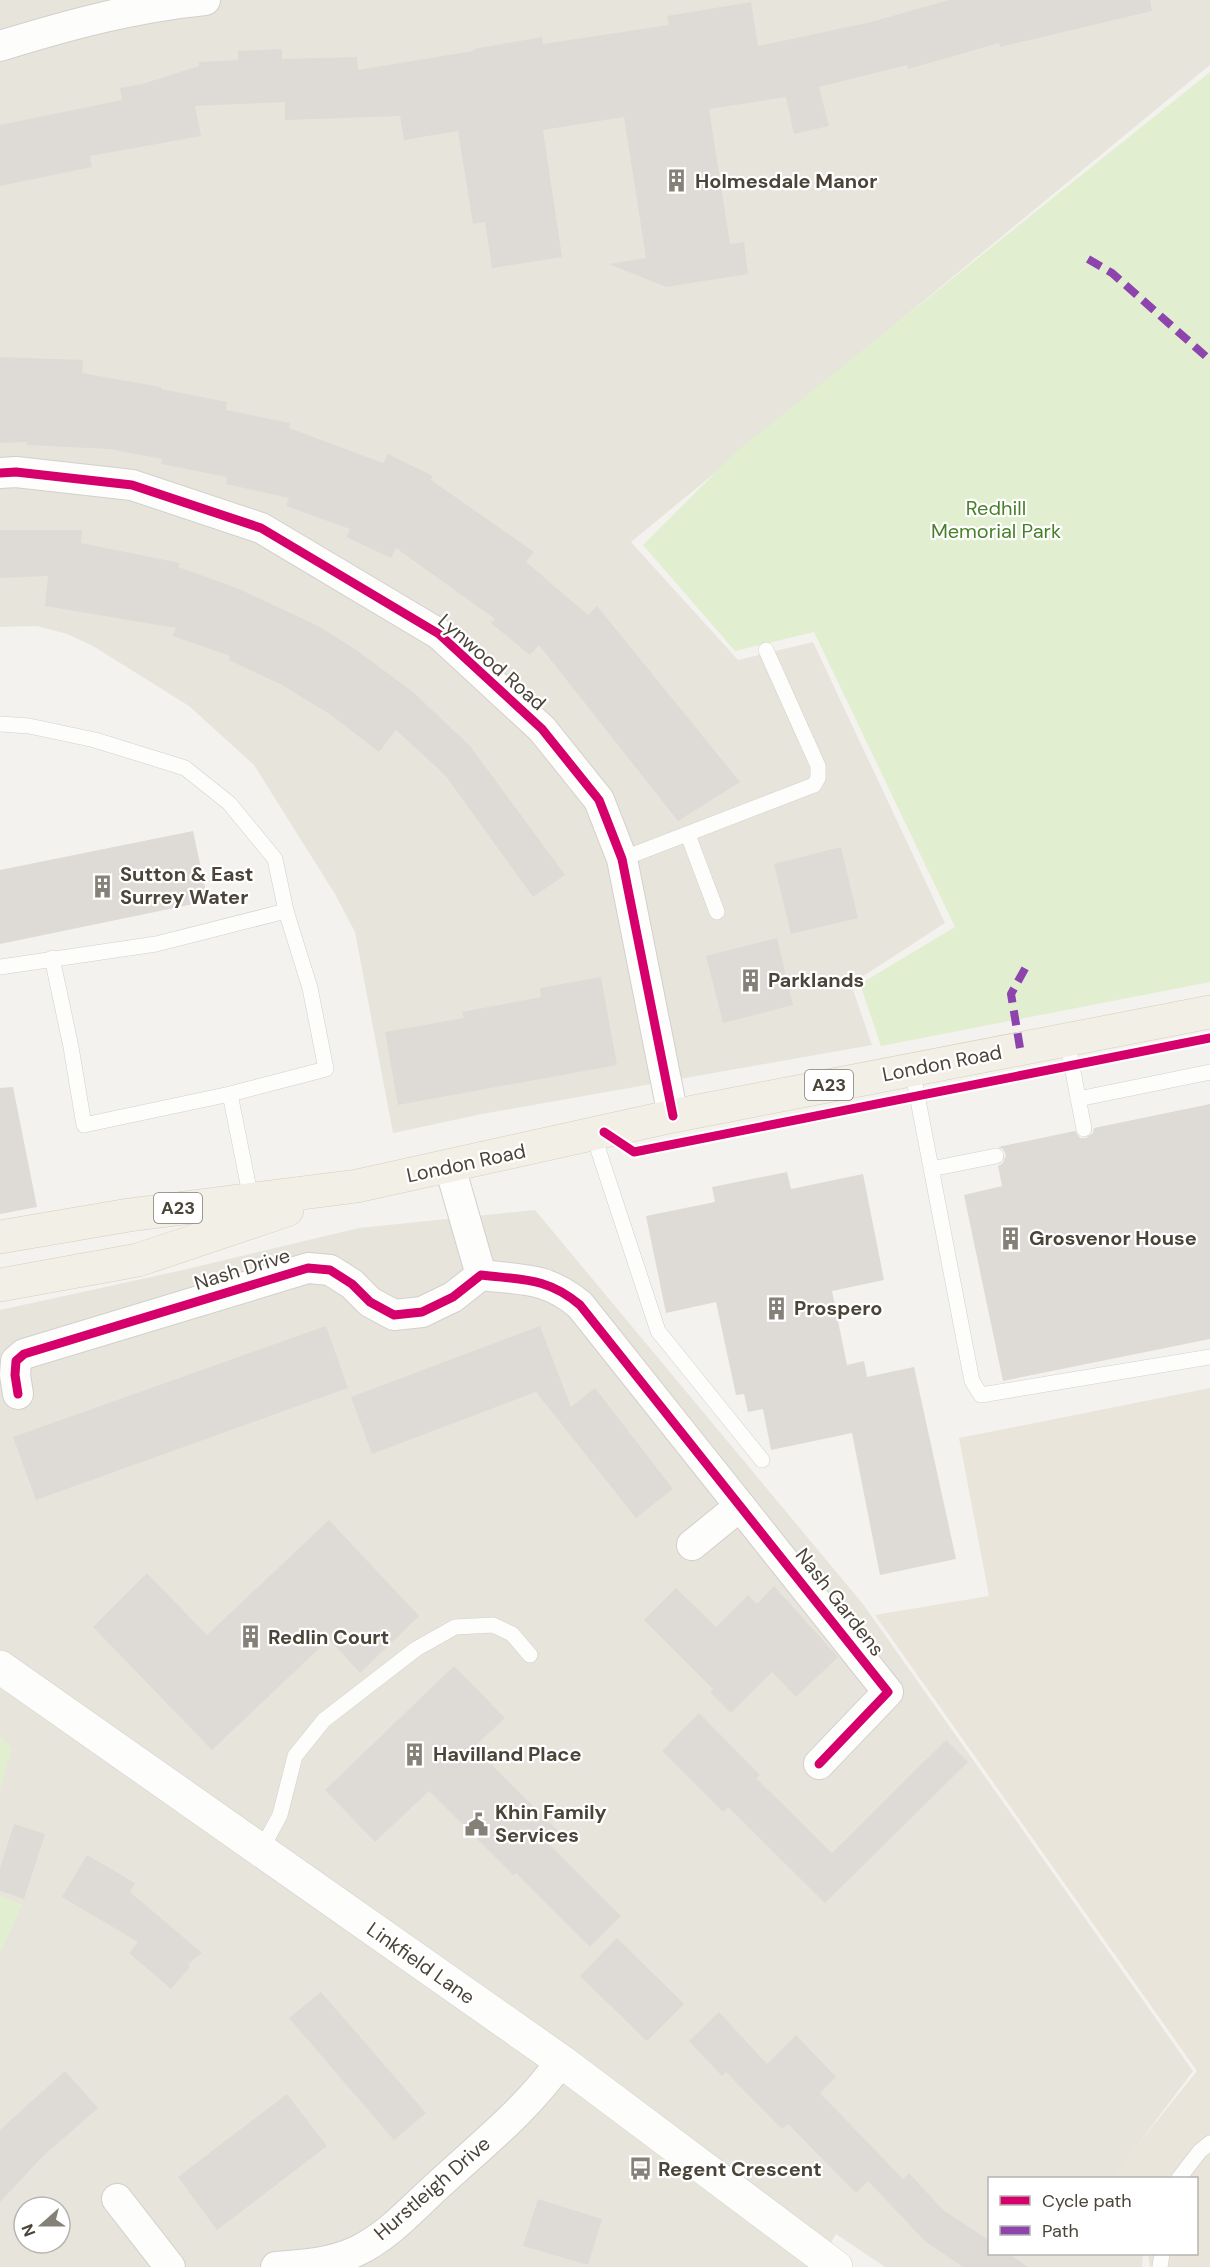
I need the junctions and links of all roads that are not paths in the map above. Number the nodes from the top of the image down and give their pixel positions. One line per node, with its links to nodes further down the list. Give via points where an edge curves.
1 (205, 0): 2 (street, via 116,13)
2 (0, 46)
3 (0, 473): 7 (street, Lynwood Road, via 132,485 261,528 439,634 542,729 599,800)
4 (766, 650): 6 (lane, via 818,766 818,778 814,785)
5 (0, 724): 8 (lane, via 95,740 185,768 229,802 274,859)
6 (688, 835): 7 (lane); 9 (lane)
7 (621, 859): 18 (street, Lynwood Road)
8 (286, 911): 10 (lane, via 156,944); 16 (lane, via 310,988 326,1069)
9 (717, 912)
10 (52, 958): 11 (lane); 16 (lane, via 84,1125)
11 (0, 967)
12 (1210, 1012): 13 (main road, London Road / A23)
13 (1067, 1040): 14 (main road, London Road / A23); 17 (lane)
14 (912, 1069): 18 (main road, London Road / A23); 23 (lane)
15 (1210, 1072): 17 (lane)
16 (230, 1094): 25 (lane)
17 (1077, 1099): 19 (lane)
18 (673, 1116): 20 (main road, London Road / A23)
19 (1084, 1130)
20 (593, 1134): 22 (main road, London Road / A23); 31 (lane, via 658,1331)
21 (996, 1156): 23 (lane)
22 (450, 1167): 24 (main road, London Road / A23); 27 (street)
23 (931, 1169): 29 (lane, via 972,1381 981,1395)
24 (357, 1186): 25 (main road, London Road / A23); 28 (main road, London Road / A23, via 138,1260)
25 (251, 1199): 26 (main road, London Road / A23)
26 (0, 1237)
27 (481, 1275): 30 (street, Nash Drive, via 453,1297 422,1312 394,1315 370,1302 330,1270 308,1268 24,1354 16,1360); 32 (street, Nash Gardens, via 550,1285 580,1305)
28 (0, 1285)
29 (1210, 1357)
30 (18, 1394)
31 (762, 1460)
32 (740, 1506): 33 (street); 36 (street, Nash Gardens, via 888,1692)
33 (692, 1545)
34 (530, 1655): 37 (lane, via 512,1634 493,1625 455,1627 416,1649 324,1720 296,1756 280,1815)
35 (0, 1667): 37 (street, Linkfield Lane)
36 (819, 1764)
37 (261, 1850): 38 (street, Linkfield Lane)
38 (561, 2061): 43 (street, Hurstleigh Drive, via 511,2118 391,2229 359,2251 333,2260); 44 (street, Linkfield Lane)
39 (1210, 2143): 40 (lane)
40 (1180, 2177)
41 (117, 2199): 42 (street)
42 (170, 2267)
43 (276, 2267)
44 (836, 2267)

